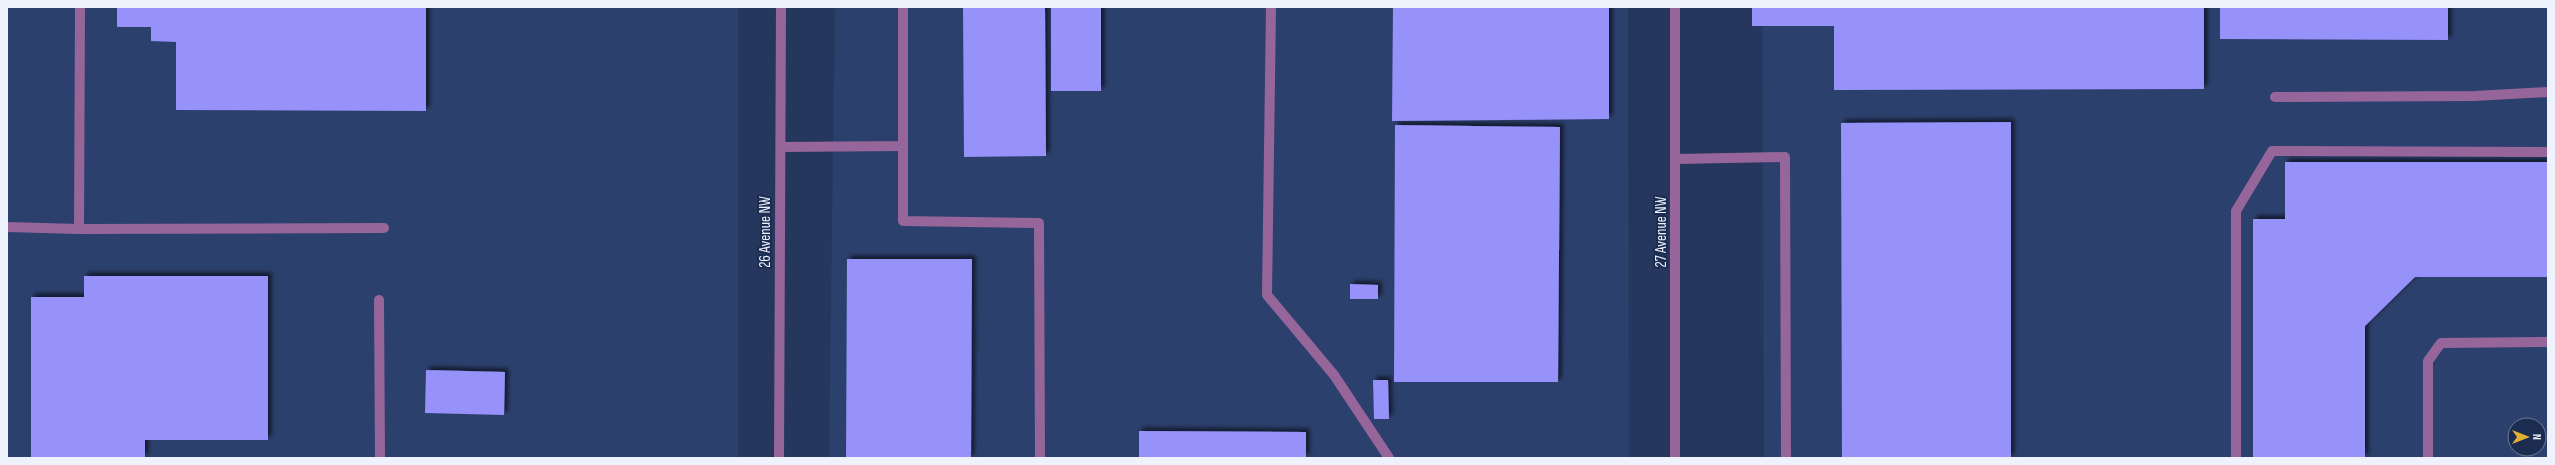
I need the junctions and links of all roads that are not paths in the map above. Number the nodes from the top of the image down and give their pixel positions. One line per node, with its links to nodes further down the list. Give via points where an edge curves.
1 (80, 7): 14 (street)
2 (781, 7): 9 (street, 26 Avenue NW)
3 (903, 7): 8 (street)
4 (1271, 7): 20 (street, via 1267,295 1334,375)
5 (1675, 7): 11 (street, 27 Avenue NW)
6 (2548, 92): 7 (street, via 2474,96)
7 (2275, 97)
8 (903, 146): 9 (street); 19 (street, via 903,220 1039,223)
9 (781, 147): 18 (street, 26 Avenue NW)
10 (2548, 152): 23 (street, via 2272,151 2236,211)
11 (1676, 159): 21 (street, 27 Avenue NW); 22 (street, via 1785,157)
12 (7, 227): 14 (street)
13 (384, 228): 14 (street)
14 (79, 229)
15 (379, 300): 17 (street)
16 (2548, 342): 24 (street, via 2441,343 2428,361)
17 (380, 458)
18 (779, 458)
19 (1040, 458)
20 (1389, 458)
21 (1675, 458)
22 (1786, 458)
23 (2236, 458)
24 (2428, 458)

